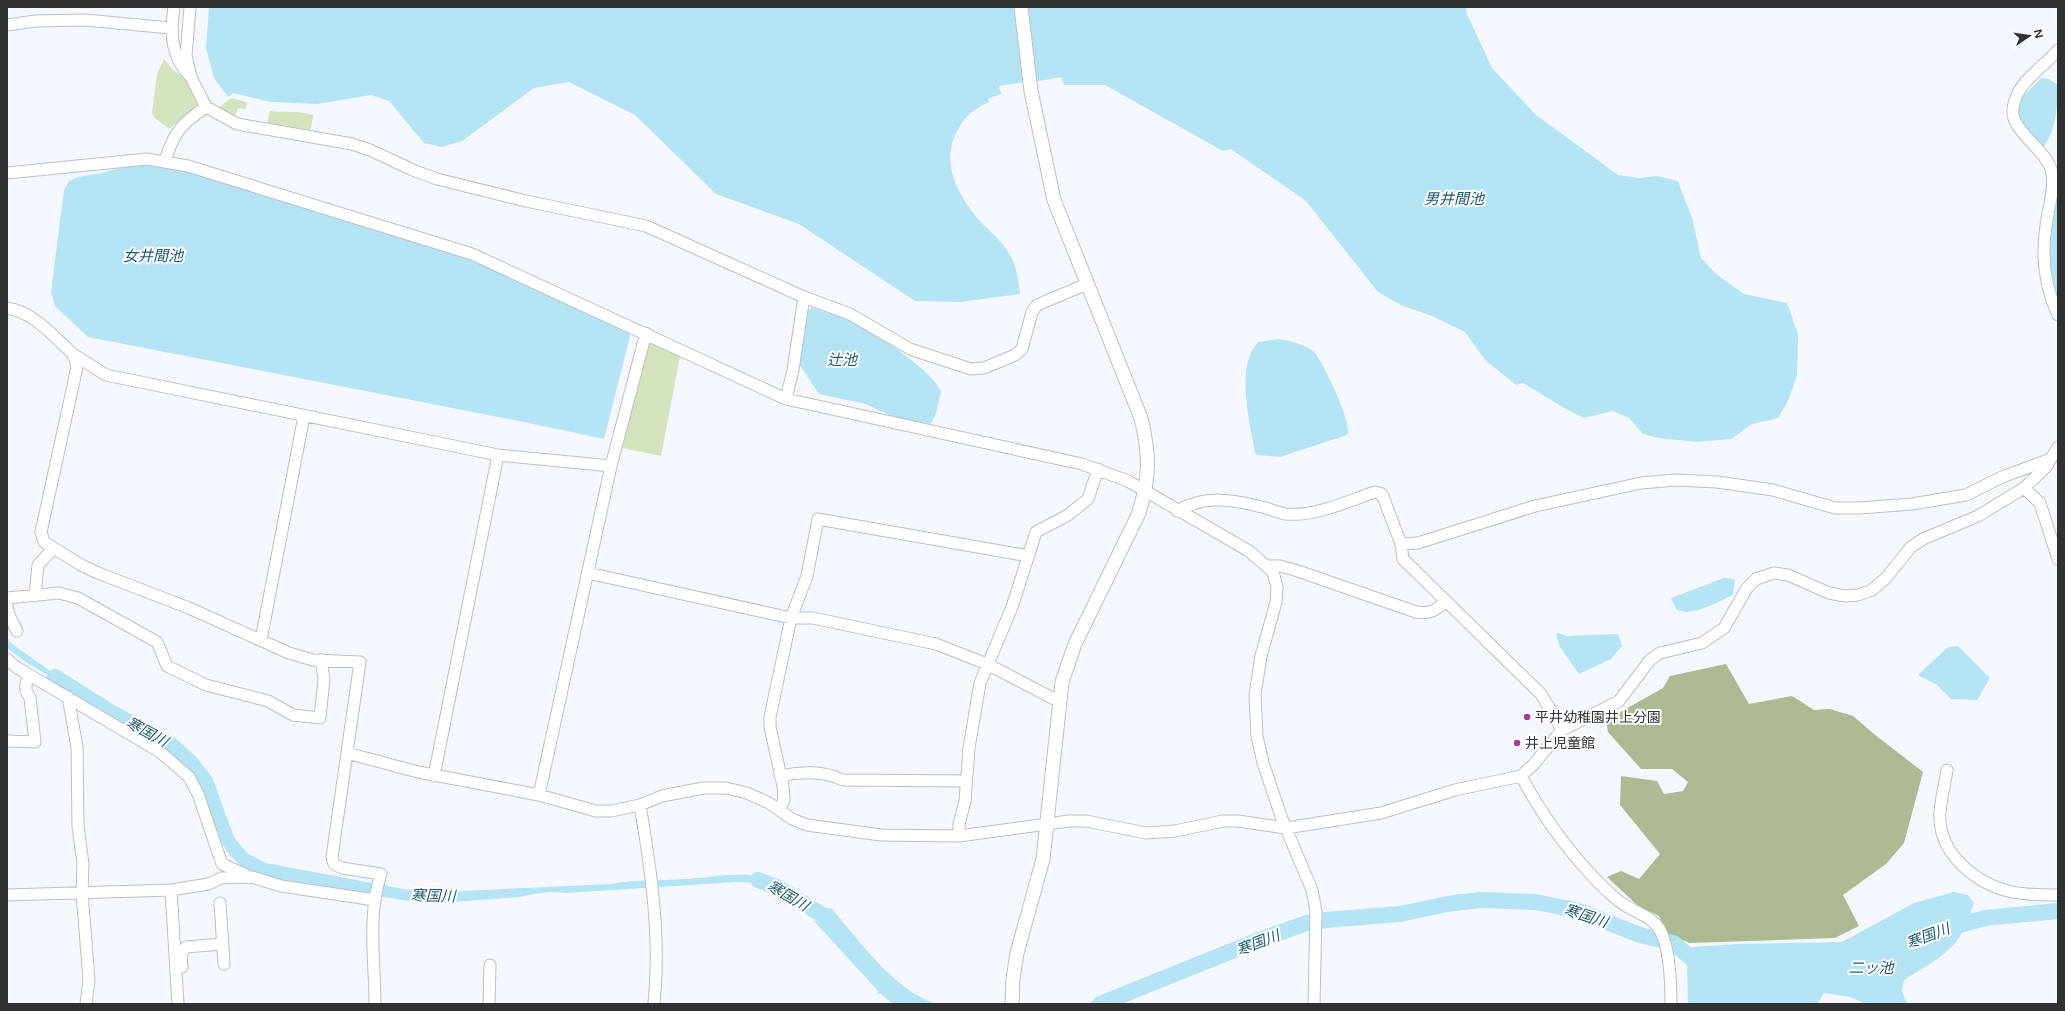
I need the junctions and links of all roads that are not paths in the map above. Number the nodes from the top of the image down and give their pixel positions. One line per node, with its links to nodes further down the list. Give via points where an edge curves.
1 (174, 7): 5 (street)
2 (190, 7): 7 (street, via 186,56)
3 (1021, 7): 11 (street, via 1031,91 1054,200)
4 (7, 25): 5 (street, via 36,21 85,20)
5 (171, 28): 7 (street, via 176,58)
6 (2058, 50): 14 (street, via 2021,88 2014,99 2012,112 2016,123 2045,157 2051,169 2052,195 2043,254 2048,289)
7 (191, 77): 8 (street)
8 (206, 107): 9 (street, via 180,127 171,144); 12 (street, via 238,124 352,144 437,179 646,226)
9 (166, 162): 10 (street, via 124,161); 15 (street, via 188,166 472,254)
10 (7, 173)
11 (1087, 284): 12 (street, via 1037,305 1032,312 1022,349 1015,355 984,368 971,370 910,349 850,314); 25 (street, via 1141,418 1148,444)
12 (804, 297): 17 (street)
13 (7, 308): 16 (street, via 30,315)
14 (2058, 315)
15 (646, 333): 17 (street); 22 (street)
16 (73, 354): 18 (street, via 106,375); 28 (street, via 77,366 41,532 44,542)
17 (786, 399): 23 (street)
18 (304, 416): 20 (street); 39 (street)
19 (2058, 448): 21 (street)
20 (498, 456): 22 (street); 50 (street)
21 (2051, 460): 24 (street); 27 (street, via 2002,477 1966,495 1912,504 1860,508 1835,508 1773,490 1717,482 1676,480 1641,483 1534,506 1418,543)
22 (611, 466): 32 (street)
23 (1098, 469): 25 (street); 29 (street, via 1088,498 1068,515 1036,532)
24 (2024, 488): 30 (street, via 2040,503); 46 (street, via 1978,516 1923,539 1911,547 1886,578 1865,593 1845,596 1829,593 1788,575 1774,573 1756,579 1747,588 1724,628 1702,643 1660,653 1650,660 1619,701)
25 (1146, 493): 26 (street); 45 (street, via 1138,515 1075,644 1062,682)
26 (1177, 511): 27 (street, via 1191,503 1226,500 1286,514 1299,514 1314,512 1375,492 1382,494); 31 (street, via 1249,551)
27 (1401, 544): 35 (street, via 1403,559)
28 (53, 549): 33 (street, via 38,565); 39 (street, via 98,573 182,605)
29 (1029, 556): 37 (street, via 818,519 807,576); 42 (street, via 1012,607)
30 (2058, 559)
31 (1268, 566): 35 (street, via 1287,568 1416,612 1427,614); 58 (street, via 1273,572 1277,594 1257,674 1255,715 1263,763)
32 (588, 572): 37 (street); 54 (street)
33 (35, 596): 34 (street); 41 (street, via 59,593 78,598 157,642 166,666 206,685 268,701 293,715 320,718 324,679)
34 (7, 598)
35 (1445, 602): 46 (street, via 1540,694)
36 (7, 606): 38 (street)
37 (791, 618): 42 (street, via 818,619 936,644); 51 (street, via 770,717)
38 (17, 631)
39 (261, 640): 41 (street, via 302,658)
40 (7, 659): 43 (street)
41 (322, 660): 48 (street, via 360,662)
42 (987, 664): 45 (street); 53 (street, via 980,683)
43 (30, 676): 44 (street); 47 (street, via 26,683 26,691 30,698 35,742)
44 (68, 697): 60 (street, via 160,752 189,777 198,794 222,864); 62 (street, via 78,748)
45 (1060, 702): 57 (street)
46 (1562, 730): 52 (street)
47 (7, 741)
48 (347, 753): 50 (street); 65 (street, via 332,857 334,864 342,868 381,874)
49 (1947, 770): 64 (street, via 1940,813 1942,834 1951,853 1965,870 2011,892)
50 (434, 776): 54 (street)
51 (780, 776): 53 (street, via 796,772 833,775 843,780); 56 (street, via 784,800)
52 (1521, 776): 58 (street, via 1455,790 1381,813); 78 (street, via 1533,799 1570,850 1621,903 1650,918 1656,925 1661,933 1668,964)
53 (966, 781): 59 (street)
54 (539, 795): 55 (street, via 596,811 611,811)
55 (640, 805): 56 (street, via 669,794 704,788 726,788 747,793); 75 (street, via 650,873 658,962)
56 (779, 810): 59 (street, via 807,825 835,830)
57 (1048, 824): 58 (street, via 1086,821 1146,833 1238,821); 59 (street); 76 (street, via 1038,884 1017,953)
58 (1286, 828): 77 (street, via 1312,890 1316,911)
59 (959, 836)
60 (252, 877): 61 (street, via 221,878 209,884); 65 (street, via 281,886)
61 (171, 890): 62 (street); 71 (street)
62 (82, 893): 63 (street); 70 (street, via 89,980)
63 (7, 895)
64 (2058, 895)
65 (375, 900): 73 (street, via 372,937)
66 (220, 903): 67 (street)
67 (222, 944): 68 (street); 72 (street, via 186,947 181,954)
68 (224, 964)
69 (490, 965): 74 (street)
70 (86, 1004)
71 (178, 1004)
72 (185, 1004)
73 (375, 1004)
74 (489, 1004)
75 (654, 1004)
76 (1012, 1004)
77 (1314, 1004)
78 (1671, 1004)

